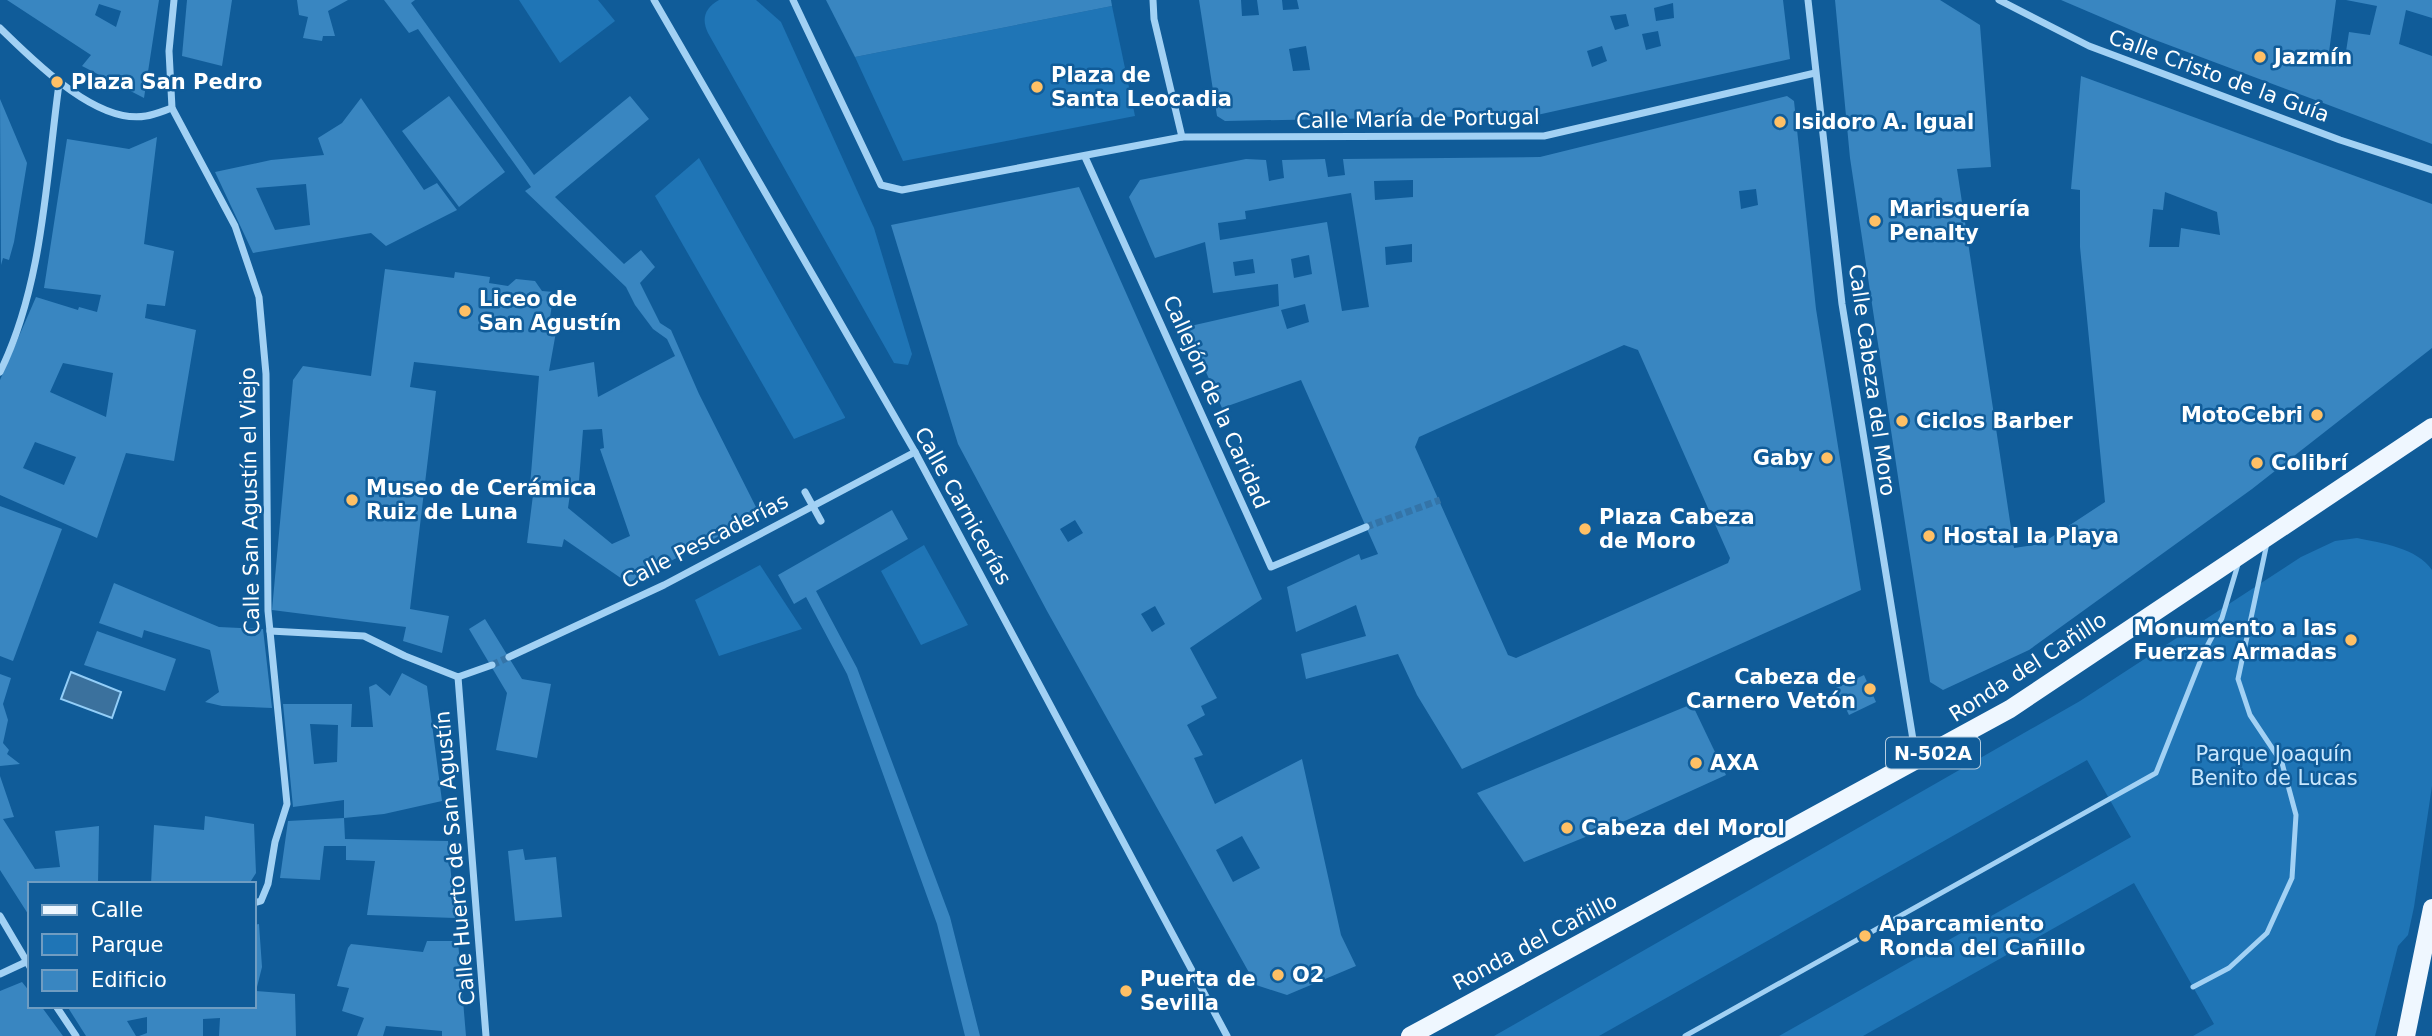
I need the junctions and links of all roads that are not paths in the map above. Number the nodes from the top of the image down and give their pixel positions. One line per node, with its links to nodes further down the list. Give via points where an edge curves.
1 (174, 0): 10 (street, via 169,51)
2 (654, 0): 16 (street, Calle Carnicerías)
3 (793, 0): 12 (street, via 881,185 902,190)
4 (1153, 0): 11 (street)
5 (1808, 0): 8 (street, Calle Cabeza del Moro)
6 (1999, 0): 13 (street, Calle Cristo de la Guía, via 2089,47)
7 (0, 28): 9 (street)
8 (1815, 73): 11 (street, Calle María de Portugal, via 1544,136); 27 (street, Calle Cabeza del Moro, via 1842,304)
9 (59, 84): 10 (street, via 120,115 144,117); 14 (street, via 33,270)
10 (172, 108): 23 (street, Calle San Agustín el Viejo, via 235,226 259,297 266,374)
11 (1182, 137): 12 (street)
12 (1085, 157): 20 (street, Callejón de la Caridad, via 1271,567)
13 (2432, 170)
14 (0, 372)
15 (2432, 427): 21 (main road, Ronda del Cañillo / N-502A)
16 (915, 452): 18 (street, Calle Pescaderías); 38 (street, Calle Carnicerías)
17 (805, 492): 18 (street)
18 (813, 505): 19 (street); 24 (street, Calle Pescaderías, via 664,585)
19 (821, 521)
20 (1366, 527)
21 (2269, 535): 22 (main road, Ronda del Cañillo / N-502A); 34 (lane, via 2238,679 2250,715 2281,763 2296,815 2292,878 2267,933 2230,968)
22 (2241, 553): 27 (main road, Ronda del Cañillo / N-502A, via 2010,709); 40 (lane, via 2222,618 2203,652 2156,773)
23 (270, 631): 26 (street, via 364,636); 28 (street, Calle San Agustín el Viejo, via 287,804 268,884)
24 (509, 657)
25 (492, 665): 26 (street)
26 (458, 677): 37 (street, Calle Huerto de San Agustín)
27 (1916, 762): 39 (main road, Ronda del Cañillo / N-502A)
28 (256, 902)
29 (2432, 908): 41 (main road)
30 (0, 916): 31 (street)
31 (28, 961)
32 (28, 963): 33 (street)
33 (0, 974)
34 (2193, 987)
35 (57, 1008): 36 (street)
36 (76, 1036)
37 (486, 1036)
38 (1227, 1036)
39 (1409, 1036)
40 (1685, 1036)
41 (2406, 1036)

